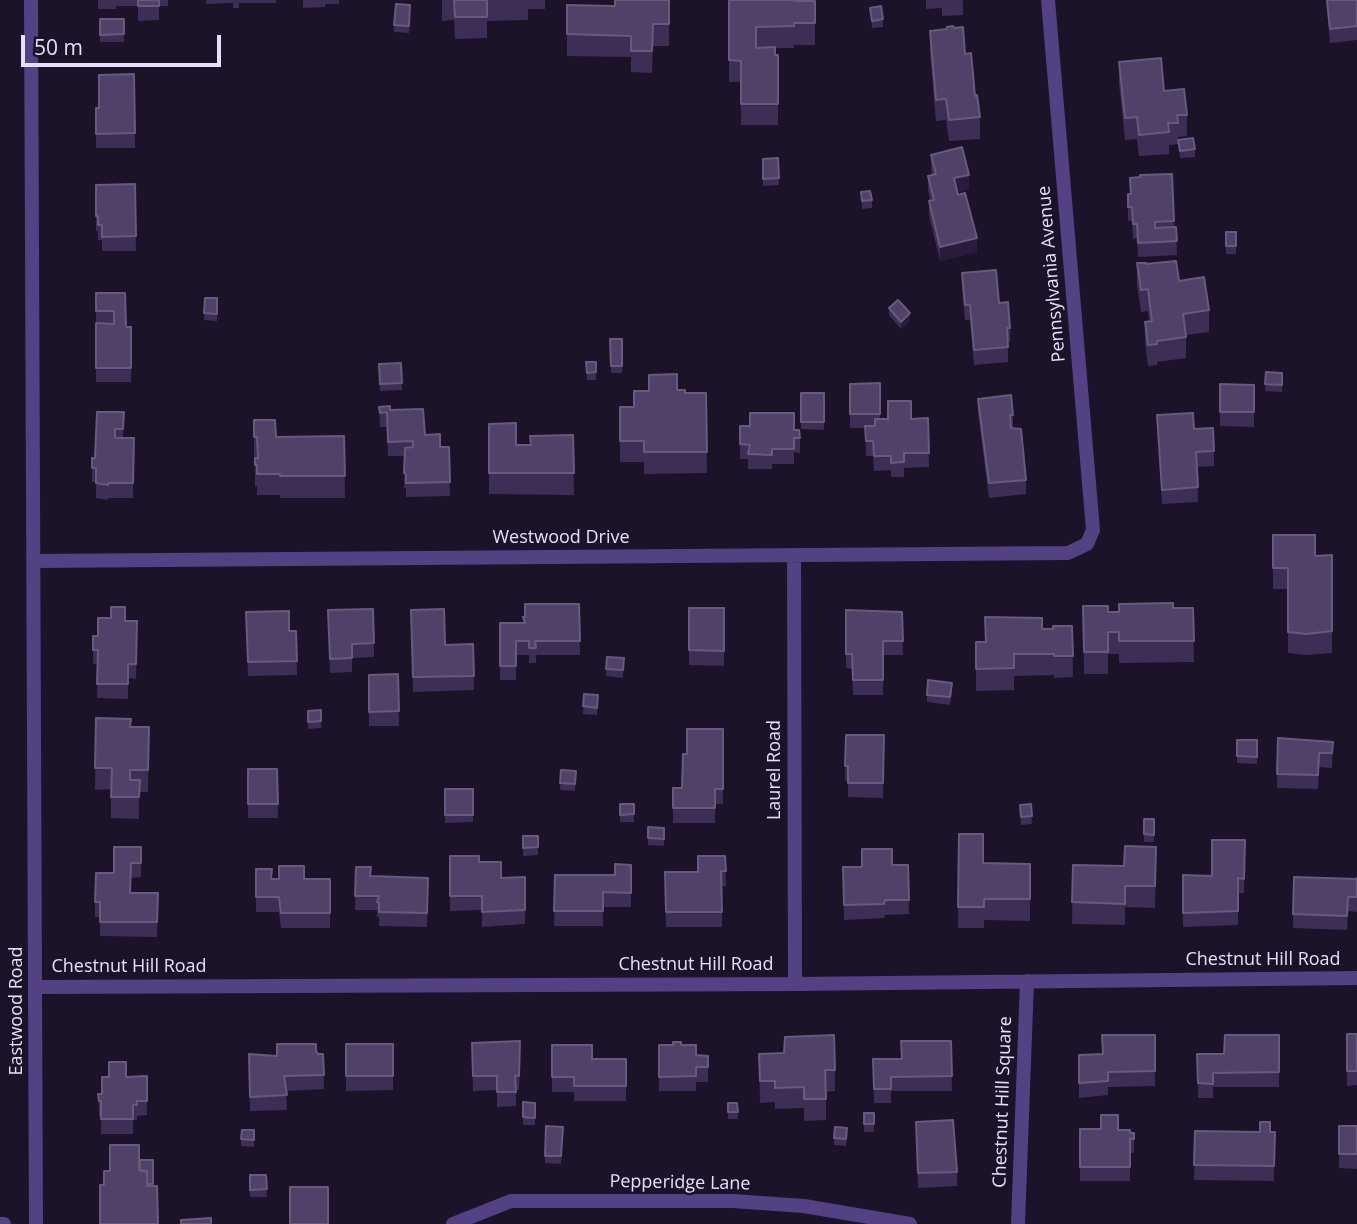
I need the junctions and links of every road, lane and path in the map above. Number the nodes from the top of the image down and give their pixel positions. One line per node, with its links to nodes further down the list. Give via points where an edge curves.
1 (31, 0): 5 (street, Eastwood Road)
2 (1048, 0): 3 (street, Pennsylvania Avenue, via 1093,530)
3 (1087, 544): 4 (street, Westwood Drive, via 1069,553)
4 (794, 555): 5 (street, Westwood Drive); 8 (street, Laurel Road)
5 (34, 561): 9 (street, Eastwood Road)
6 (1357, 978): 7 (street, Chestnut Hill Road)
7 (1027, 981): 8 (street, Chestnut Hill Road); 13 (street, Chestnut Hill Square)
8 (795, 984): 9 (street, Chestnut Hill Road)
9 (36, 987): 10 (street, Eastwood Road)
10 (36, 1224)
11 (453, 1224): 12 (street, Pepperidge Lane, via 511,1201 733,1201 804,1206)
12 (910, 1224)
13 (1018, 1224)

